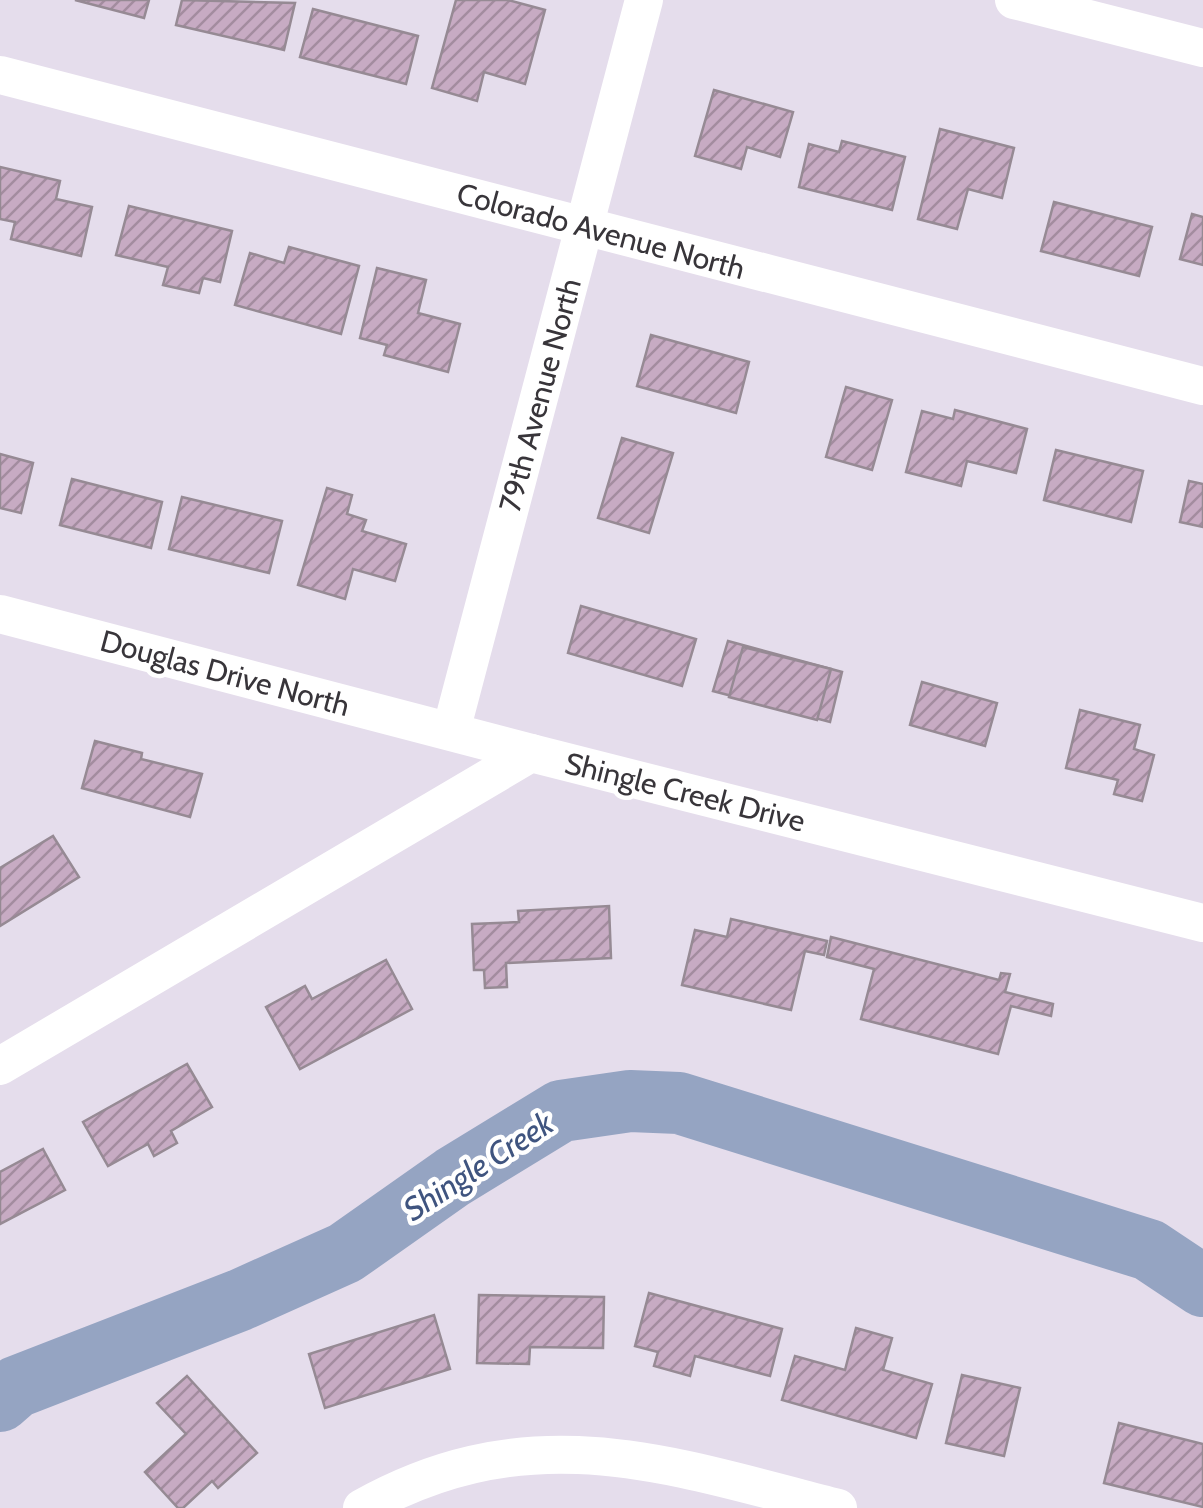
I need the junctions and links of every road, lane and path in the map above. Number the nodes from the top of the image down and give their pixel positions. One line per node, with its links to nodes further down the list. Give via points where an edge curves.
1 (644, 0): 5 (street, 79th Avenue North)
2 (1014, 0): 3 (street)
3 (1203, 48)
4 (0, 75): 5 (street, Colorado Avenue North)
5 (584, 226): 6 (street, Colorado Avenue North); 8 (street, 79th Avenue North)
6 (1203, 386)
7 (0, 614): 8 (street, Douglas Drive North)
8 (451, 731): 9 (street, Douglas Drive North)
9 (531, 753): 10 (street, Shingle Creek Drive); 11 (street, Shingle Creek Drive)
10 (1203, 923)
11 (0, 1066)
12 (362, 1508): 13 (street, via 439,1475 514,1455 591,1453 664,1463)
13 (838, 1508)

